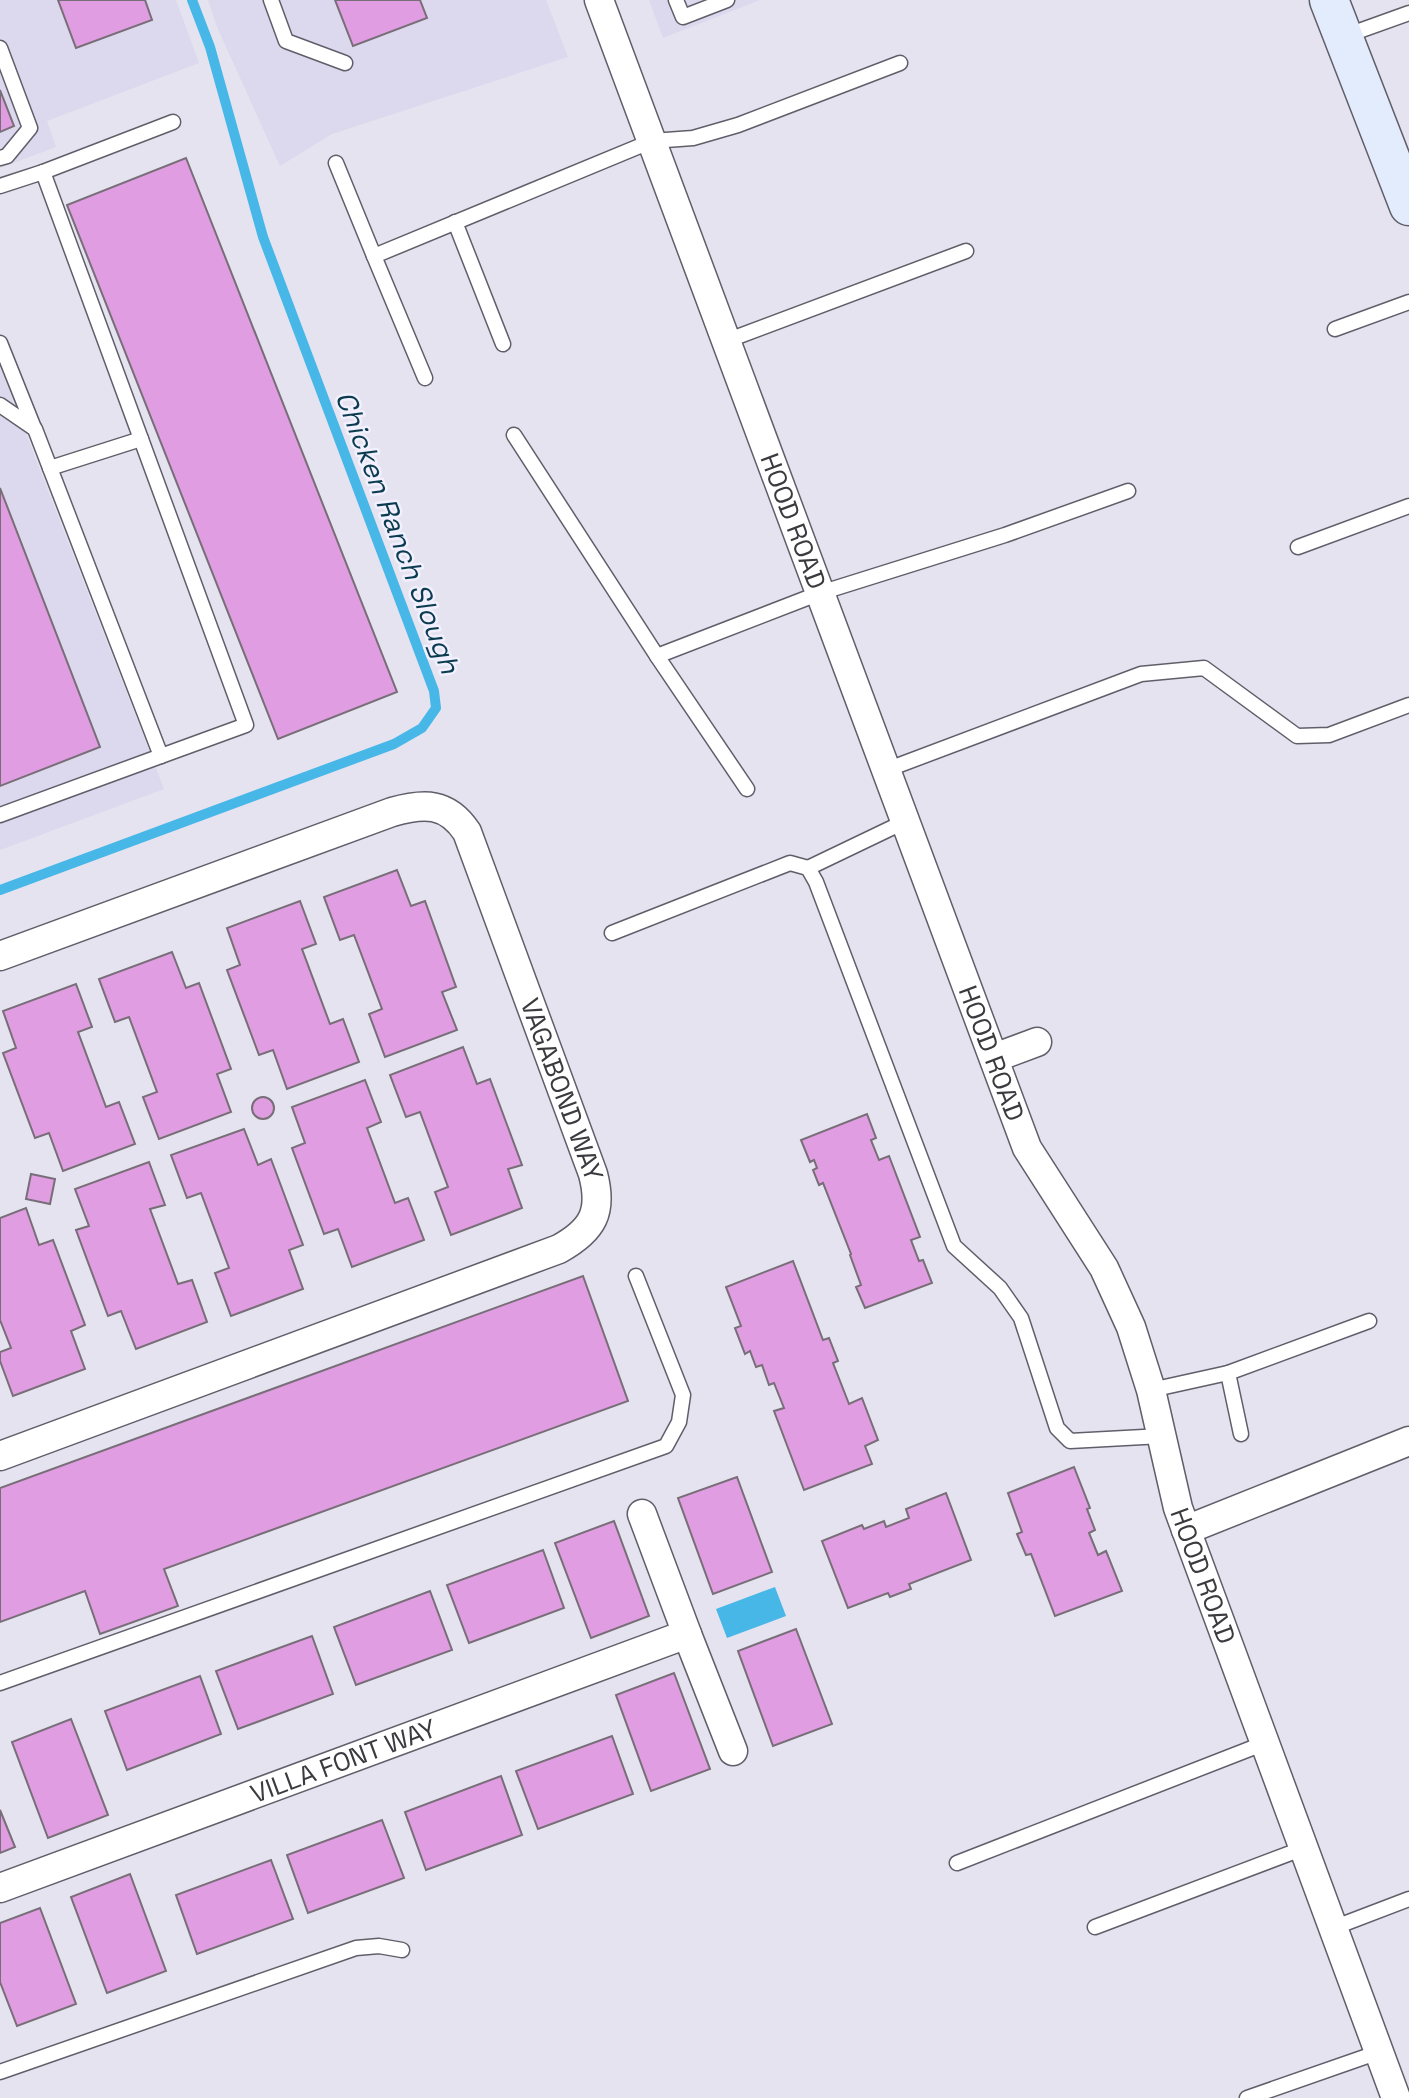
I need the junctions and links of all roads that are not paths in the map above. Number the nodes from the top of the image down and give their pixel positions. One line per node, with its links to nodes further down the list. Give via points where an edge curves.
1 (271, 0): 9 (lane, via 286,41)
2 (599, 0): 12 (street, HOOD ROAD)
3 (676, 0): 4 (lane, via 683,17)
4 (727, 0)
5 (1329, 0): 7 (street)
6 (1409, 13): 7 (lane)
7 (1344, 37): 17 (street)
8 (0, 48): 13 (lane, via 30,128 7,156)
9 (345, 63)
10 (900, 63): 12 (lane, via 738,125 693,138)
11 (173, 122): 15 (lane)
12 (652, 141): 18 (lane); 23 (street, HOOD ROAD)
13 (0, 158)
14 (336, 163): 20 (lane)
15 (43, 172): 16 (lane); 30 (lane)
16 (0, 186)
17 (1409, 206)
18 (455, 222): 20 (lane); 25 (lane)
19 (966, 251): 23 (lane)
20 (374, 256): 26 (lane)
21 (1409, 302): 22 (lane)
22 (1335, 329)
23 (726, 341): 35 (street, HOOD ROAD)
24 (0, 343): 28 (lane)
25 (503, 344)
26 (425, 379)
27 (0, 405): 28 (lane)
28 (35, 429): 31 (lane)
29 (514, 435): 36 (lane)
30 (141, 439): 31 (lane); 38 (lane, via 246,725)
31 (50, 468): 38 (lane)
32 (1128, 491): 35 (lane)
33 (1409, 506): 34 (lane)
34 (1298, 547)
35 (820, 593): 36 (lane); 39 (street, HOOD ROAD)
36 (656, 656): 40 (lane)
37 (1409, 705): 39 (lane, via 1329,735 1297,736 1204,668 1141,674)
38 (160, 755): 41 (lane)
39 (886, 770): 42 (street, HOOD ROAD)
40 (747, 789)
41 (0, 815)
42 (906, 821): 43 (lane); 47 (street, HOOD ROAD)
43 (808, 868): 44 (lane, via 790,863); 53 (lane, via 954,1246 1000,1288 1021,1318 1057,1428 1070,1441)
44 (612, 933)
45 (0, 956): 55 (street, VAGABOND WAY, via 392,812 433,806 448,812 467,832 593,1174 598,1202 585,1232 559,1249)
46 (1037, 1042): 47 (street)
47 (994, 1058): 51 (street, HOOD ROAD, via 1027,1148 1104,1268 1131,1327)
48 (636, 1276): 59 (lane, via 683,1395 679,1422 666,1446)
49 (1369, 1321): 50 (lane)
50 (1228, 1373): 51 (lane); 52 (lane)
51 (1151, 1390): 53 (street, HOOD ROAD)
52 (1241, 1434)
53 (1162, 1436): 57 (street, HOOD ROAD)
54 (1409, 1441): 57 (street)
55 (0, 1456)
56 (642, 1514): 58 (street)
57 (1186, 1530): 60 (street, HOOD ROAD)
58 (688, 1634): 61 (street); 64 (street, VILLA FONT WAY)
59 (0, 1683)
60 (1265, 1742): 62 (street, HOOD ROAD); 63 (lane)
61 (733, 1751)
62 (1304, 1848): 66 (lane); 67 (street, HOOD ROAD)
63 (957, 1863)
64 (0, 1888)
65 (1409, 1899): 67 (lane)
66 (1095, 1927)
67 (1333, 1928): 69 (street, HOOD ROAD)
68 (402, 1950): 70 (lane, via 356,1948)
69 (1379, 2052): 71 (lane); 72 (street, HOOD ROAD)
70 (0, 2072)
71 (1247, 2098)
72 (1396, 2098)

